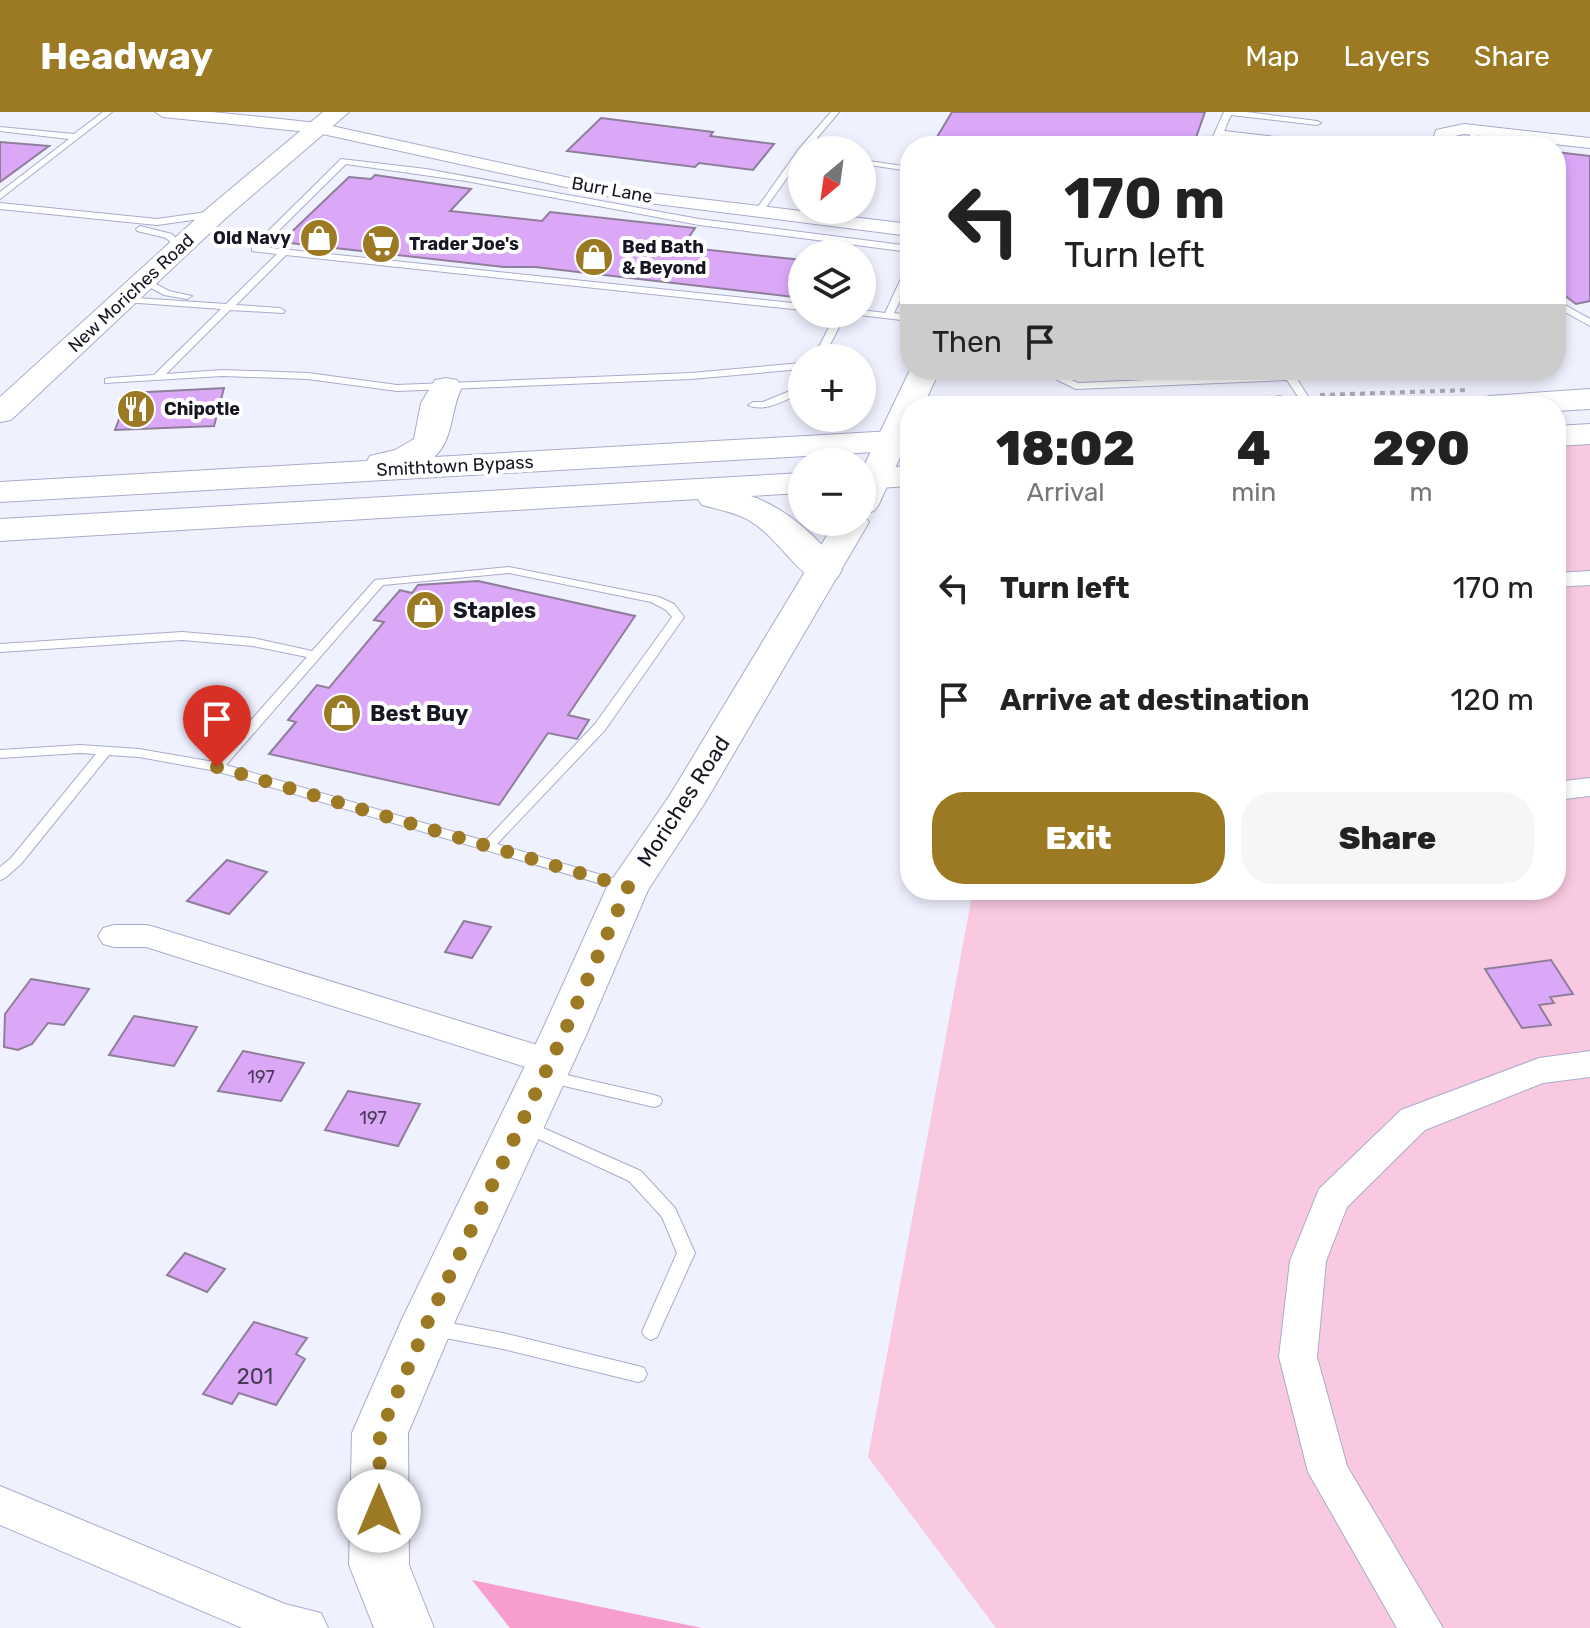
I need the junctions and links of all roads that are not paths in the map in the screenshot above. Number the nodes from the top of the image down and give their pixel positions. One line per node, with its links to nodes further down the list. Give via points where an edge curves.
1 (108, 112): 16 (lane)
2 (163, 112): 6 (street)
3 (284, 112): 6 (street)
4 (835, 112): 10 (lane)
5 (1320, 112): 7 (lane)
6 (328, 120): 24 (street, Burr Lane, via 625,195); 25 (main road, New Moriches Road)
7 (1317, 123): 9 (lane, via 1228,112); 13 (lane)
8 (0, 129): 16 (lane)
9 (1219, 133): 11 (lane); 12 (lane)
10 (815, 136)
11 (1218, 136)
12 (1247, 136)
13 (1313, 136)
14 (1442, 136): 15 (street, via 1464,129)
15 (1471, 136)
16 (77, 137): 22 (lane)
17 (1566, 142): 18 (street)
18 (1590, 143)
19 (876, 164): 20 (lane)
20 (900, 168)
21 (788, 171): 24 (lane)
22 (0, 196)
23 (0, 206): 25 (lane, via 157,222)
24 (759, 211): 27 (street, Burr Lane)
25 (218, 212): 28 (main road, New Moriches Road)
26 (0, 214): 28 (lane, via 153,231)
27 (900, 229)
28 (182, 248): 31 (main road, New Moriches Road)
29 (900, 248): 30 (lane, via 743,230 421,169 344,161 255,249)
30 (284, 252): 33 (lane); 34 (lane)
31 (135, 290): 33 (lane); 33 (lane, via 204,308); 53 (main road, New Moriches Road)
32 (900, 291): 38 (lane)
33 (230, 305): 36 (lane); 42 (lane)
34 (788, 306)
35 (1566, 309): 40 (lane)
36 (280, 311)
37 (876, 315): 38 (lane)
38 (888, 316): 39 (lane)
39 (900, 317)
40 (1590, 323)
41 (788, 367): 48 (lane)
42 (156, 378): 46 (lane); 48 (lane, via 222,373 308,376 397,388)
43 (1063, 380): 47 (lane, via 1076,386)
44 (1204, 380): 47 (lane)
45 (1222, 380): 47 (lane)
46 (109, 381)
47 (1210, 381)
48 (446, 387): 58 (highway, via 451,440 458,449); 59 (highway, via 435,403 433,434 424,451)
49 (788, 395): 52 (lane)
50 (1566, 399): 51 (highway)
51 (1590, 399)
52 (753, 405)
53 (0, 413)
54 (1590, 434): 55 (highway)
55 (1566, 435)
56 (900, 440): 58 (highway, Smithtown Bypass)
57 (900, 441): 60 (main road)
58 (521, 462): 59 (highway, Smithtown Bypass)
59 (335, 473): 64 (highway, Smithtown Bypass)
60 (876, 474)
61 (900, 478): 63 (highway)
62 (788, 484): 65 (highway, Smithtown Bypass)
63 (876, 484)
64 (0, 492)
65 (604, 494): 66 (highway, Smithtown Bypass); 68 (highway, via 745,504 776,520)
66 (0, 530)
67 (844, 536): 68 (main road, Moriches Road)
68 (824, 570): 80 (main road, Moriches Road, via 686,801)
69 (1590, 578): 70 (street)
70 (1566, 579)
71 (0, 648): 72 (lane, via 182,636 253,642)
72 (316, 655): 75 (lane); 78 (lane, via 379,582 392,579 522,571 655,599 670,607 678,617 600,727)
73 (106, 751): 74 (lane); 75 (lane); 79 (lane)
74 (0, 754)
75 (217, 767): 78 (lane)
76 (1590, 787): 77 (street)
77 (1566, 790)
78 (487, 847): 80 (lane)
79 (0, 875)
80 (628, 887): 83 (main road, Moriches Road)
81 (114, 936): 83 (street, via 147,936)
82 (1590, 1064): 92 (street, via 1539,1071 1413,1120 1332,1199 1308,1261 1298,1357 1328,1472)
83 (548, 1069): 84 (lane); 85 (main road, Moriches Road)
84 (654, 1101)
85 (521, 1125): 86 (main road, Moriches Road); 87 (lane, via 635,1176 669,1213 686,1253)
86 (426, 1326): 88 (lane); 91 (main road, Moriches Road, via 380,1433 379,1565)
87 (651, 1332)
88 (638, 1374)
89 (0, 1505): 90 (street, via 285,1625)
90 (306, 1628)
91 (404, 1628)
92 (1421, 1628)

